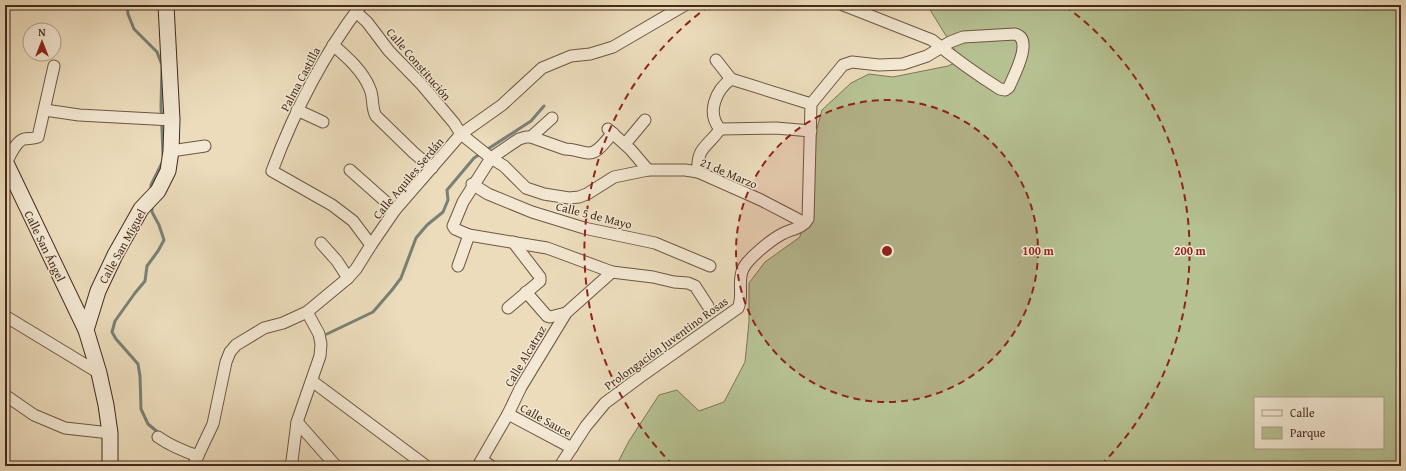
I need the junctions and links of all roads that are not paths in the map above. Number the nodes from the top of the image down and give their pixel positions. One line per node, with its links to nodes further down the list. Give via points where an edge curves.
1 (166, 5): 14 (street, Calle San Miguel)
2 (685, 5): 19 (street, Calle Aquiles Serdán, via 613,47 590,54 571,56 542,68 502,105)
3 (843, 5): 6 (street, via 915,32)
4 (358, 8): 5 (street, Palma Castilla); 19 (street, Calle Constitución, via 389,51)
5 (333, 45): 12 (street, Palma Castilla); 26 (street, via 353,63 368,84 376,116)
6 (940, 47): 6 (street, via 1005,90 1009,87 1023,53 1022,39 1015,34 963,37); 10 (street, via 927,56 903,64 852,62 843,65)
7 (716, 60): 9 (street)
8 (54, 66): 11 (street)
9 (731, 79): 10 (street); 17 (street, via 715,99 713,109 716,124)
10 (811, 104): 18 (street)
11 (45, 110): 14 (street, via 79,115); 25 (street, via 38,137 19,141)
12 (297, 110): 16 (street); 37 (street, Palma Castilla, via 272,171 332,205 353,221)
13 (552, 118): 20 (street)
14 (170, 120): 23 (street, Calle San Miguel)
15 (645, 120): 21 (street)
16 (324, 122)
17 (720, 128): 18 (street); 29 (street, via 699,153)
18 (811, 130): 33 (street, via 808,219)
19 (461, 134): 24 (street, Calle Constitución); 26 (street, Calle Aquiles Serdán)
20 (531, 137): 21 (street, via 565,149 593,153 610,131); 24 (street, via 519,139)
21 (625, 144): 28 (street)
22 (205, 146): 23 (street)
23 (171, 152): 48 (street, Calle San Miguel, via 168,171 161,186 141,209 115,255 98,291)
24 (490, 157): 30 (street, Calle Constitución, via 504,166 526,188 544,194 579,197); 31 (street)
25 (6, 162): 48 (street, Calle San Ángel)
26 (432, 168): 32 (street, Calle Aquiles Serdán)
27 (350, 170): 32 (street)
28 (648, 170): 29 (street, 21 de Marzo); 30 (street, 21 de Marzo)
29 (698, 172): 33 (street, 21 de Marzo)
30 (614, 177)
31 (472, 184): 34 (street, via 453,226); 39 (street, Calle 5 de Mayo, via 488,194 532,212 584,228 655,243)
32 (395, 210): 37 (street, Calle Aquiles Serdán)
33 (805, 223): 56 (street, Prolongación Juventino Rosas, via 782,234 753,256 743,268 738,308 640,376 605,404)
34 (469, 235): 35 (street); 38 (street)
35 (513, 242): 40 (street, via 547,248); 42 (street, via 540,277 537,285)
36 (321, 243): 41 (street)
37 (371, 245): 41 (street, Calle Aquiles Serdán)
38 (458, 266)
39 (710, 266)
40 (612, 272): 43 (street, via 688,283 695,286); 46 (street, Calle Alcatraz)
41 (348, 278): 45 (street, Calle Aquiles Serdán)
42 (526, 292): 44 (street); 46 (street, via 547,316)
43 (708, 306)
44 (508, 308)
45 (307, 312): 50 (street, via 319,334 321,344); 57 (street, Calle Aquiles Serdán, via 264,328 236,344 226,362 213,424)
46 (566, 313): 52 (street, Calle Alcatraz, via 521,387)
47 (5, 316): 49 (street)
48 (86, 330): 49 (street)
49 (99, 373): 54 (street)
50 (312, 381): 53 (street); 62 (street)
51 (5, 395): 54 (street, via 34,415 65,428)
52 (508, 414): 56 (street, Calle Sauce); 58 (street, Calle Alcatraz)
53 (297, 422): 60 (street); 61 (street)
54 (110, 433): 59 (street)
55 (158, 437): 57 (street)
56 (572, 448): 63 (street, Prolongación Juventino Rosas)
57 (196, 459)
58 (484, 464)
59 (110, 466)
60 (290, 466)
61 (336, 466)
62 (426, 466)
63 (560, 466)

